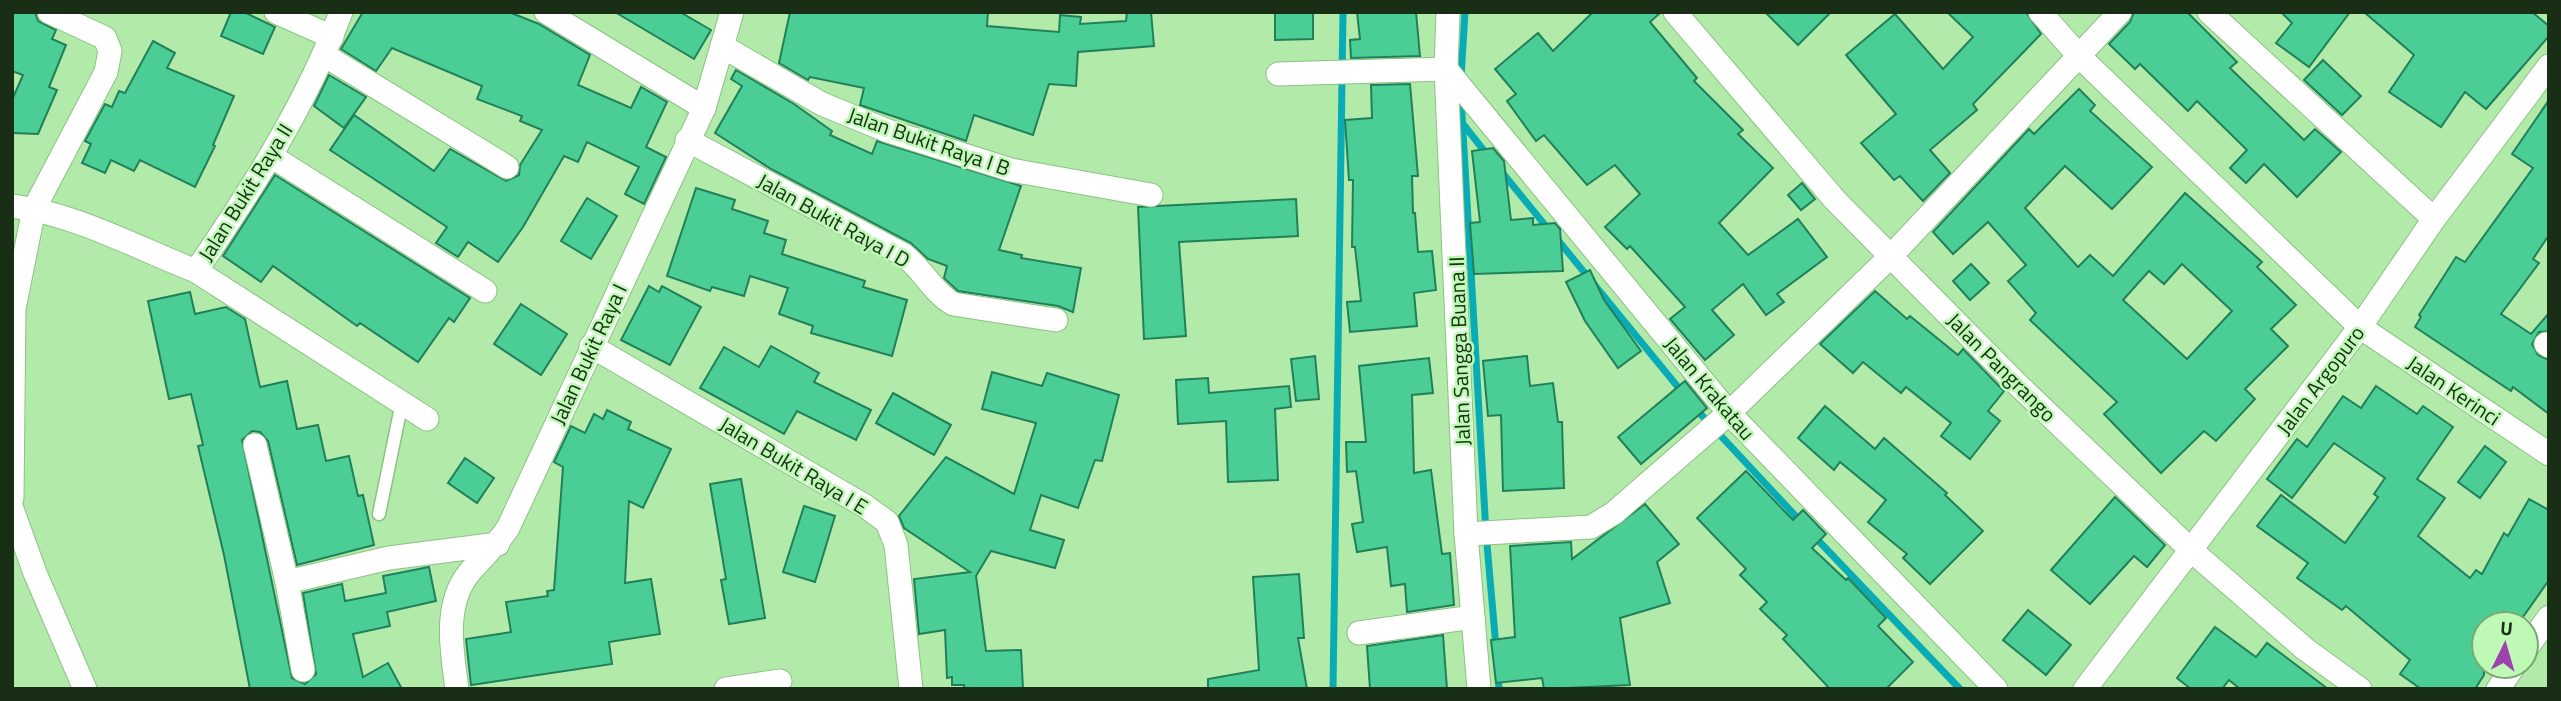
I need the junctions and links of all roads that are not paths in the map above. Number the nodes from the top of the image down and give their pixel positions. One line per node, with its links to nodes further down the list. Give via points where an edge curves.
1 (49, 12): 22 (street, via 105,38 110,51 106,72)
2 (276, 12): 11 (street)
3 (341, 12): 11 (street, Jalan Bukit Raya II)
4 (547, 12): 17 (street)
5 (732, 12): 12 (street, Jalan Bukit Raya I)
6 (1448, 12): 15 (street, Jalan Sangga Buana II)
7 (1675, 12): 24 (street, Jalan Pangrango, via 1835,200)
8 (2040, 12): 13 (street)
9 (2120, 12): 13 (street)
10 (2209, 12): 23 (street)
11 (328, 46): 19 (street, Jalan Bukit Raya II); 20 (street)
12 (722, 46): 17 (street, Jalan Bukit Raya I); 21 (street, Jalan Bukit Raya I B, via 822,104 888,131 1011,170)
13 (2080, 57): 24 (street); 28 (street)
14 (2549, 66): 23 (street, Jalan Argopuro)
15 (1446, 69): 16 (street); 31 (street, Jalan Krakatau); 38 (street, Jalan Sangga Buana II)
16 (1278, 74)
17 (704, 108): 18 (street, Jalan Bukit Raya I)
18 (687, 140): 27 (street, Jalan Bukit Raya I D, via 904,255 953,303); 29 (street, Jalan Bukit Raya I)
19 (271, 156): 25 (street, Jalan Bukit Raya II); 26 (street)
20 (507, 167)
21 (1151, 195)
22 (23, 208): 25 (street, Jalan Bukit Raya II); 35 (street, via 14,309)
23 (2434, 219): 28 (street, Jalan Argopuro)
24 (1891, 256): 31 (street); 40 (street, Jalan Pangrango)
25 (196, 271): 30 (street)
26 (485, 291)
27 (1056, 320)
28 (2360, 327): 34 (street, Jalan Kerinci); 40 (street, Jalan Argopuro)
29 (591, 346): 39 (street, Jalan Bukit Raya I); 49 (street, Jalan Bukit Raya I E, via 887,522 896,545)
30 (402, 402): 32 (street); 37 (lane)
31 (1729, 413): 38 (street, via 1614,513 1591,527); 51 (street, Jalan Krakatau)
32 (427, 419)
33 (255, 445): 41 (street)
34 (2549, 454)
35 (12, 498)
36 (12, 509): 46 (street)
37 (379, 514)
38 (1466, 534): 42 (street, Jalan Sangga Buana II)
39 (498, 544): 41 (street, via 389,558); 47 (street, Jalan Bukit Raya I, via 468,574 457,593 451,640)
40 (2192, 551): 52 (street, Jalan Argopuro); 53 (street, Jalan Pangrango, via 2305,649)
41 (286, 582): 44 (street)
42 (1473, 617): 43 (street); 50 (street, Jalan Sangga Buana II)
43 (1359, 633)
44 (303, 670)
45 (780, 681): 48 (street)
46 (85, 689)
47 (457, 689)
48 (726, 689)
49 (911, 689)
50 (1479, 689)
51 (1996, 689)
52 (2085, 689)
53 (2360, 689)

